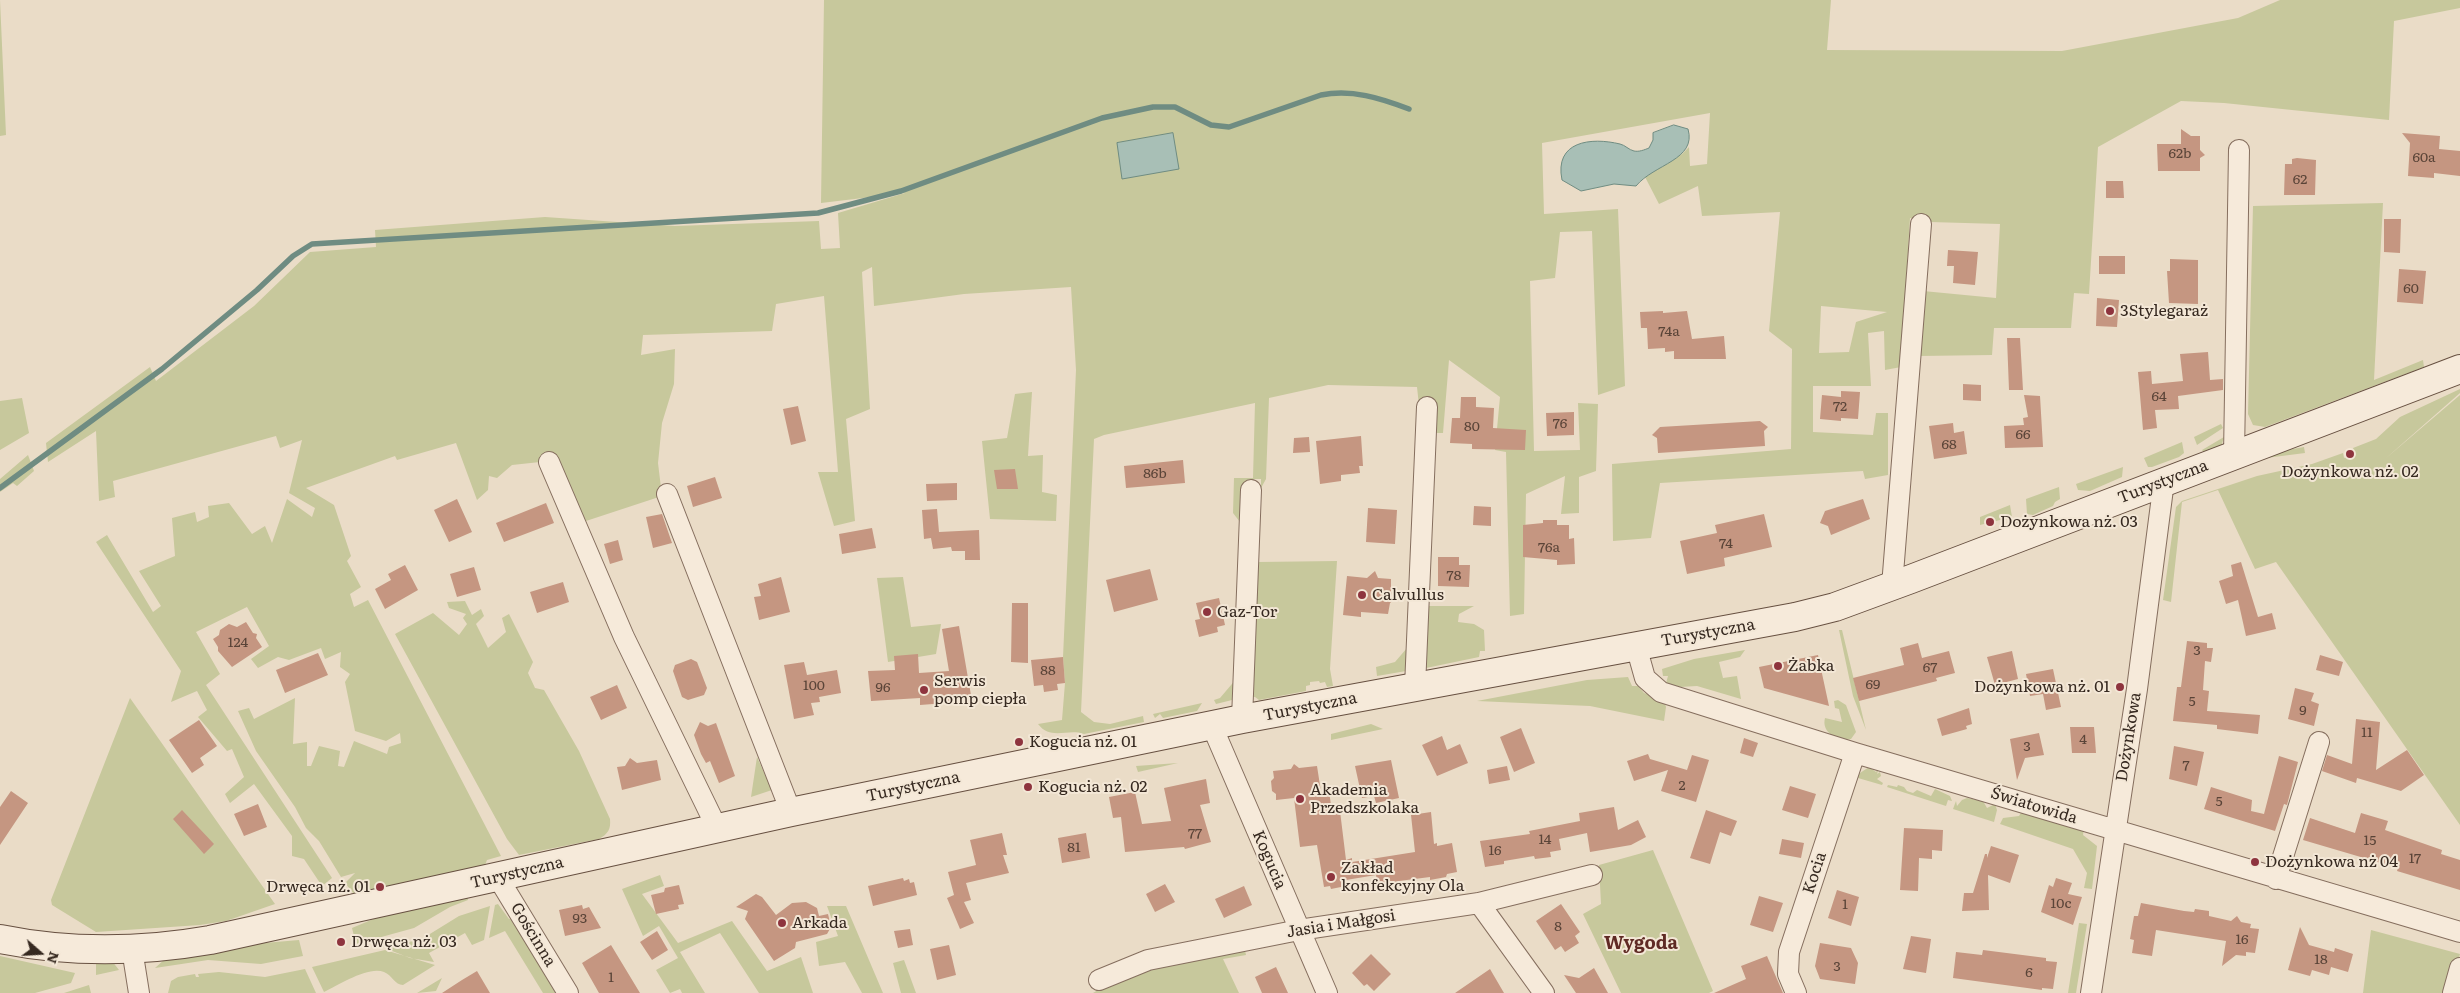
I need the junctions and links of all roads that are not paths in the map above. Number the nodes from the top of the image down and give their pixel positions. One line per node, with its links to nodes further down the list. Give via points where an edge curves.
1 (2239, 150): 5 (street)
2 (1921, 224): 10 (street)
3 (2460, 369): 5 (main road, Turystyczna)
4 (1428, 406): 12 (street)
5 (2234, 455): 7 (main road, Turystyczna)
6 (549, 462): 18 (street, via 624,638)
7 (2164, 481): 10 (main road, Turystyczna); 19 (street, Dożynkowa)
8 (1252, 490): 13 (street)
9 (667, 494): 17 (street)
10 (1892, 586): 11 (main road, Turystyczna, via 1835,607 1795,617)
11 (1636, 646): 12 (main road, Turystyczna); 16 (street, Światowida, via 1645,678 1661,692)
12 (1416, 687): 13 (main road, Turystyczna)
13 (1242, 719): 14 (main road, Turystyczna)
14 (1212, 726): 17 (main road, Turystyczna); 24 (street, Kogucia)
15 (2319, 742): 22 (street)
16 (1855, 753): 19 (street, Światowida); 34 (street, Kocia, via 1789,952 1788,974)
17 (792, 812): 18 (main road, Turystyczna)
18 (717, 828): 20 (main road, Turystyczna)
19 (2114, 831): 22 (street, Światowida); 35 (street, Dożynkowa)
20 (498, 876): 27 (main road, Turystyczna, via 210,940); 31 (street, Gościnna)
21 (1592, 876): 23 (street, Jasia i Małgosi)
22 (2276, 879): 25 (street, Światowida)
23 (1479, 903): 24 (street, Jasia i Małgosi); 33 (street)
24 (1299, 930): 29 (street, Jasia i Małgosi, via 1148,960); 32 (street, Kogucia)
25 (2460, 932)
26 (0, 939): 27 (main road, Turystyczna, via 83,949)
27 (132, 948): 30 (street)
28 (2460, 968): 36 (street)
29 (1099, 980)
30 (139, 993)
31 (568, 993)
32 (1327, 993)
33 (1544, 993)
34 (1796, 993)
35 (2091, 993)
36 (2453, 993)

